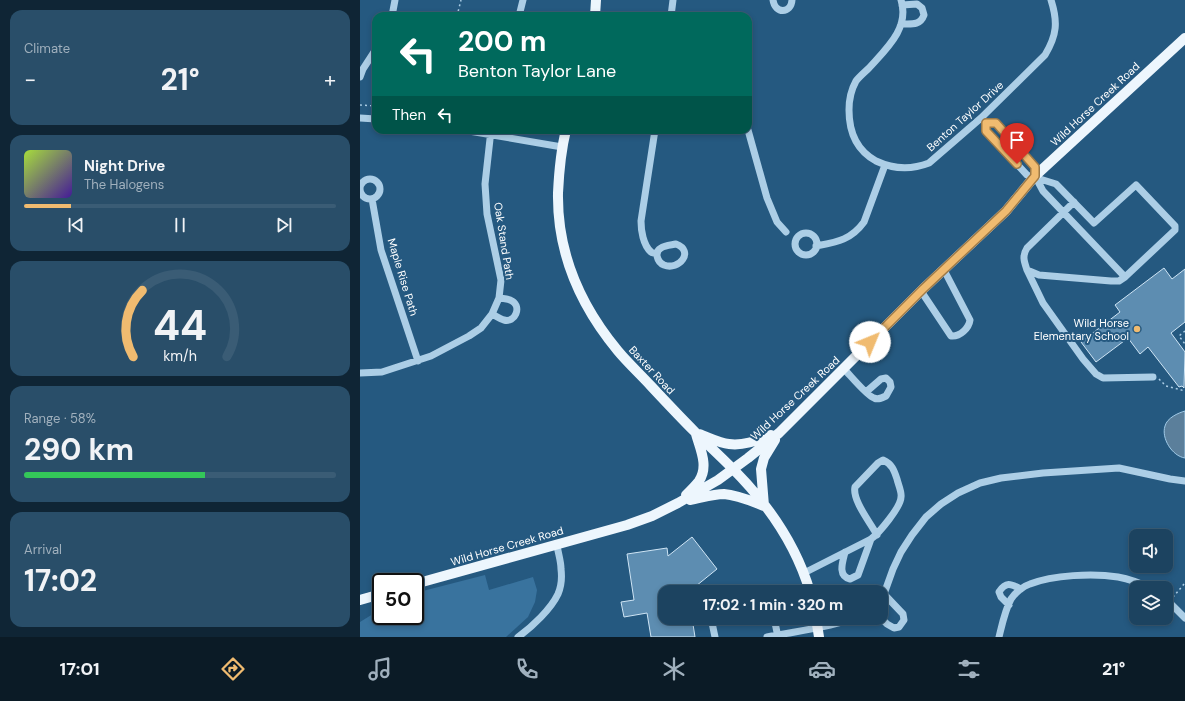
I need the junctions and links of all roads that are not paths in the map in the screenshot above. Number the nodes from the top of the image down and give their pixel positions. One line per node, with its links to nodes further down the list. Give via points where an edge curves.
1 (395, 0): 9 (street)
2 (523, 0): 10 (street)
3 (596, 0): 11 (main road)
4 (673, 0): 12 (street)
5 (773, 0): 6 (street, via 776,7 781,10 788,9)
6 (792, 0)
7 (1051, 0): 19 (street, Benton Taylor Drive, via 1055,19 1052,44 1038,63)
8 (902, 3): 13 (street, Benton Taylor Drive); 13 (street, via 917,4 922,8 924,15 918,23)
9 (393, 12)
10 (520, 12)
11 (595, 12)
12 (672, 12)
13 (901, 24): 26 (street, Benton Taylor Drive, via 887,49 857,80 852,89 849,106 849,122 855,140 866,154)
14 (1185, 38): 27 (main road, Wild Horse Creek Road)
15 (372, 55): 16 (street)
16 (360, 77)
17 (360, 118): 18 (street)
18 (372, 119)
19 (984, 121): 26 (street, Benton Taylor Drive, via 929,163 904,168); 27 (street, via 986,131 1027,175); 27 (street, via 996,123 1035,167)
20 (490, 134): 40 (street, Oak Stand Path, via 485,184 487,214 501,280)
21 (500, 134): 25 (street)
22 (565, 134): 25 (main road, Baxter Road)
23 (654, 134): 35 (street, via 641,230 651,252)
24 (749, 134): 33 (street, via 772,212 777,222)
25 (562, 147): 47 (main road, Baxter Road, via 558,210 564,252 580,294 618,351)
26 (885, 165): 34 (street, via 859,229 846,239)
27 (1035, 176): 29 (street, via 1056,184); 30 (street, via 1043,191); 36 (main road, Wild Horse Creek Road, via 1006,211)
28 (372, 199): 42 (street, Maple Rise Path, via 381,250)
29 (1074, 202): 30 (street); 31 (street)
30 (1064, 212): 32 (street); 37 (street, via 1027,248 1023,260)
31 (1094, 223): 32 (street); 38 (street, via 1136,185 1175,226 1176,230)
32 (1084, 233): 38 (street)
33 (796, 239): 34 (street, via 802,234 809,234 814,237); 34 (street, via 796,248 800,253 810,254)
34 (816, 246)
35 (657, 254)
36 (944, 270): 39 (main road, Wild Horse Creek Road); 39 (street, via 970,320 970,324 962,333 951,336)
37 (1027, 270): 38 (street, via 1039,275 1111,281 1119,281); 45 (street, via 1043,303 1096,374 1103,378)
38 (1125, 277)
39 (921, 291): 43 (main road, Wild Horse Creek Road)
40 (499, 298): 41 (street, Oak Stand Path); 41 (street, via 514,302 517,308 515,315 510,320 503,320)
41 (492, 314): 42 (street, Oak Stand Path, via 481,328 469,336)
42 (418, 361): 44 (street, Oak Stand Path, via 382,372)
43 (844, 369): 46 (street); 48 (main road, Wild Horse Creek Road)
44 (360, 373)
45 (1154, 378)
46 (866, 392)
47 (695, 432): 48 (main road, via 738,445); 49 (main road, Baxter Road); 51 (main road, via 704,460 703,471 699,480)
48 (779, 433): 49 (main road, Wild Horse Creek Road); 52 (main road, via 764,458 761,469)
49 (733, 469): 51 (main road, Wild Horse Creek Road); 52 (main road, Baxter Road)
50 (1185, 481): 60 (street, via 1118,468 1043,472 980,483 958,493 926,517 901,552)
51 (678, 503): 52 (main road, via 724,494); 54 (main road, Wild Horse Creek Road, via 652,516)
52 (764, 506): 56 (main road, Baxter Road, via 789,541)
53 (874, 537): 53 (street, via 900,504 902,496 892,466 883,460 855,491 856,499); 55 (street); 55 (street, via 858,575 850,579 846,578 842,571)
54 (557, 545): 58 (main road, Wild Horse Creek Road); 74 (street, via 562,568 554,602)
55 (845, 552): 56 (street)
56 (804, 573): 59 (main road, Baxter Road)
57 (1132, 581): 61 (street, via 1119,577 1087,575 1047,579)
58 (424, 582)
59 (808, 585)
60 (887, 585)
61 (1021, 589): 65 (street); 65 (street, via 1012,584 1002,588 999,594)
62 (372, 597): 63 (main road)
63 (360, 600)
64 (888, 600): 71 (street, via 903,614 904,620 899,627 894,628)
65 (1009, 605): 77 (street)
66 (1173, 605): 67 (street)
67 (1185, 618)
68 (713, 625): 75 (street)
69 (776, 625): 73 (street)
70 (832, 625): 72 (street)
71 (888, 625)
72 (818, 628): 73 (street)
73 (778, 636): 76 (street)
74 (518, 637)
75 (715, 637)
76 (767, 637)
77 (999, 637)

